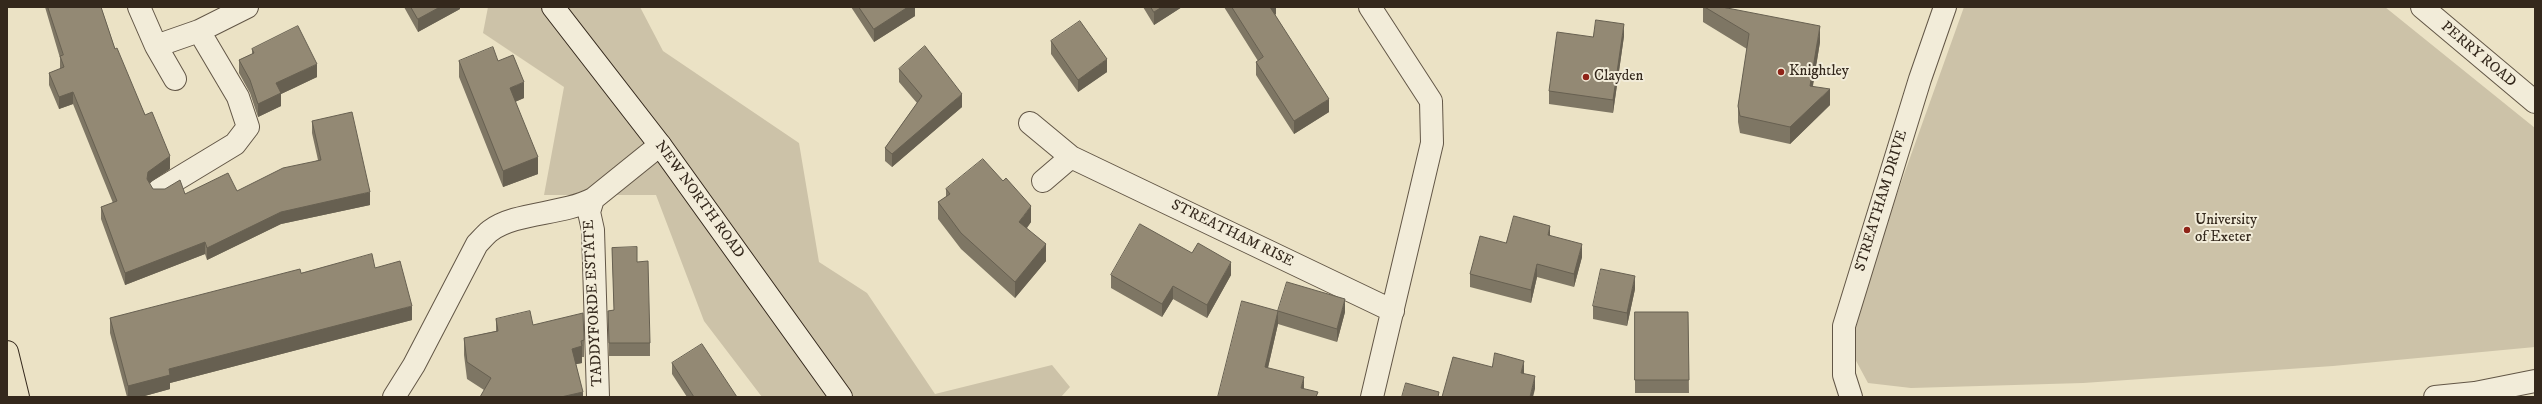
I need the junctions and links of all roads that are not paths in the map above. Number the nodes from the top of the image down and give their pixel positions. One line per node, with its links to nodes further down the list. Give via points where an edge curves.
1 (139, 7): 8 (street)
2 (247, 7): 7 (street)
3 (553, 7): 12 (street, NEW NORTH ROAD)
4 (1370, 7): 17 (street, via 1431,101 1432,142)
5 (1945, 7): 25 (street, STREATHAM DRIVE, via 1920,79 1844,326 1844,375)
6 (2422, 7): 10 (street, PERRY ROAD)
7 (199, 31): 8 (street); 15 (street, via 238,97 248,127 235,144)
8 (156, 46): 9 (street)
9 (175, 79)
10 (2535, 102)
11 (1030, 124): 13 (street, STREATHAM RISE)
12 (660, 145): 16 (street, TADDYFORDE ESTATE); 23 (street, NEW NORTH ROAD)
13 (1071, 157): 14 (street); 17 (street, STREATHAM RISE)
14 (1043, 181)
15 (159, 190)
16 (593, 199): 21 (street, via 577,207 514,220 491,231 477,244 414,366); 22 (street, TADDYFORDE ESTATE, via 589,212 593,230)
17 (1393, 311): 24 (street)
18 (7, 352): 20 (highway)
19 (2535, 381): 26 (street, via 2475,393)
20 (18, 397)
21 (394, 397)
22 (598, 397)
23 (841, 397)
24 (1372, 397)
25 (1851, 397)
26 (2435, 397)

